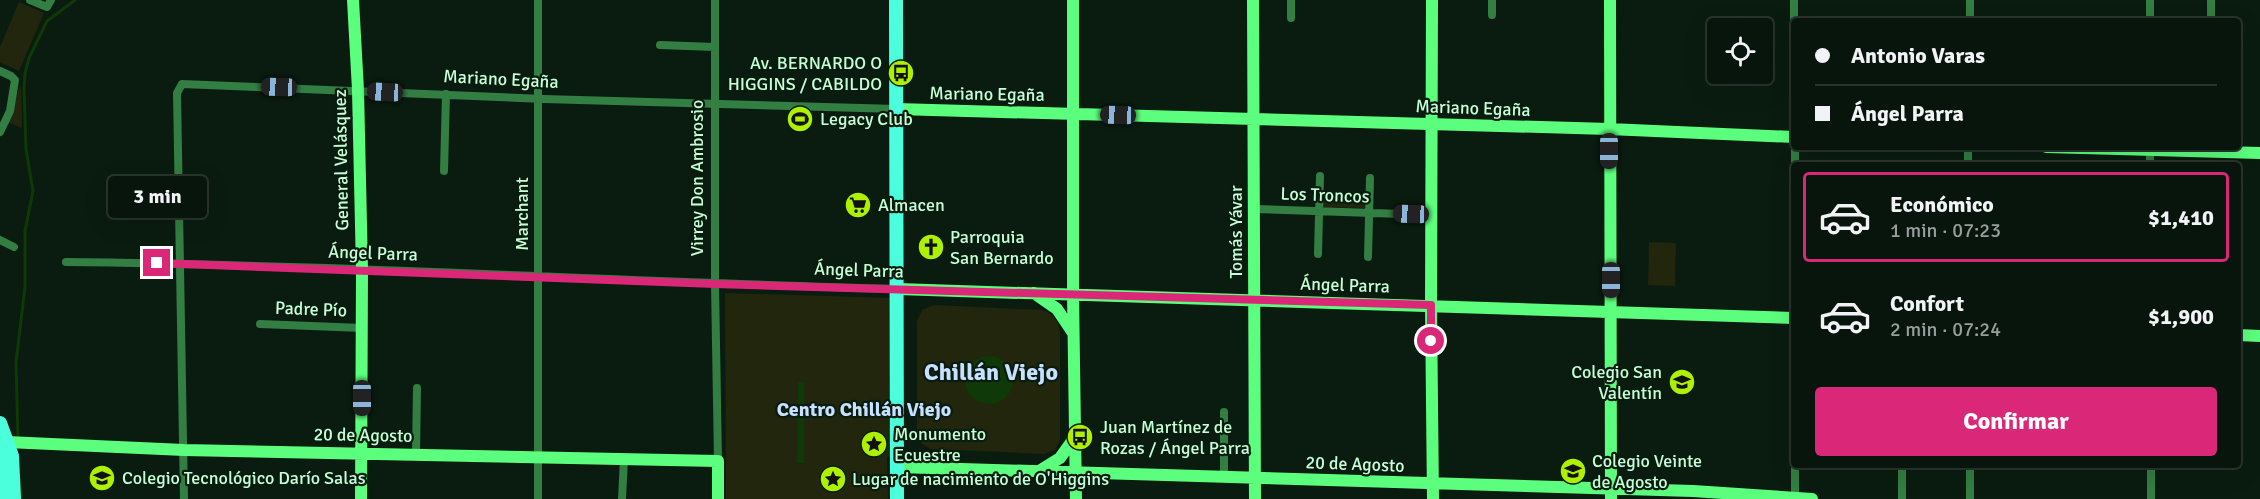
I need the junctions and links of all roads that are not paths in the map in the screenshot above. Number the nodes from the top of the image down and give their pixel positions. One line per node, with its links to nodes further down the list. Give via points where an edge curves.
1 (30, 0): 16 (street)
2 (353, 0): 26 (street, General Velásquez)
3 (538, 0): 28 (street, Marchant)
4 (715, 0): 24 (street, Virrey Don Ambrosio)
5 (896, 0): 30 (main road)
6 (1073, 0): 31 (street)
7 (1253, 0): 32 (street, Tomás Yávar)
8 (1291, 0): 18 (street)
9 (1432, 0): 33 (street)
10 (1492, 0): 17 (street)
11 (1610, 0): 34 (street)
12 (1794, 0): 19 (street)
13 (1970, 0): 20 (street)
14 (2150, 0): 21 (street)
15 (2211, 0): 22 (street)
16 (49, 4)
17 (1492, 15)
18 (1291, 18)
19 (1794, 18)
20 (1970, 18)
21 (2150, 18)
22 (2211, 18)
23 (660, 45): 24 (street)
24 (715, 47): 29 (street, Virrey Don Ambrosio)
25 (0, 71): 35 (street, via 15,80 10,111)
26 (358, 90): 27 (street, Mariano Egaña); 51 (street, Mariano Egaña, via 187,83 180,86); 52 (street, General Velásquez)
27 (446, 94): 28 (street, Mariano Egaña); 39 (street)
28 (538, 99): 29 (street, Mariano Egaña); 53 (street, Marchant)
29 (714, 104): 30 (street, Mariano Egaña); 54 (street, Virrey Don Ambrosio)
30 (897, 110): 31 (street, Mariano Egaña); 55 (main road)
31 (1073, 114): 32 (street, Mariano Egaña); 57 (street)
32 (1254, 120): 33 (street, Mariano Egaña); 42 (street, Tomás Yávar)
33 (1432, 124): 34 (street, Mariano Egaña); 45 (street)
34 (1609, 129): 36 (street, Mariano Egaña); 60 (street)
35 (0, 132)
36 (1791, 137)
37 (2178, 150): 38 (street)
38 (2260, 153)
39 (444, 171)
40 (1320, 176): 43 (street)
41 (1370, 178): 44 (street)
42 (1254, 209): 43 (street, Los Troncos); 58 (street, Tomás Yávar)
43 (1319, 211): 44 (street, Los Troncos); 48 (street)
44 (1369, 213): 45 (street, Los Troncos); 49 (street)
45 (1431, 215): 59 (street)
46 (0, 240): 47 (street)
47 (14, 247)
48 (1318, 254)
49 (1368, 257)
50 (66, 262): 51 (street, Ángel Parra)
51 (180, 263): 52 (street, Ángel Parra); 72 (street)
52 (362, 270): 53 (street, Ángel Parra); 63 (street, General Velásquez)
53 (538, 277): 54 (street, Ángel Parra); 75 (street, Marchant)
54 (715, 284): 55 (street, Ángel Parra); 77 (street, Virrey Don Ambrosio)
55 (898, 289): 56 (street, Ángel Parra); 78 (main road)
56 (1033, 293): 57 (street, Ángel Parra); 64 (street, via 1057,309)
57 (1073, 294): 58 (street, Ángel Parra); 64 (street)
58 (1255, 300): 59 (street, Ángel Parra); 86 (street, Tomás Yávar)
59 (1431, 305): 60 (street, Ángel Parra); 87 (street)
60 (1611, 311): 61 (street, Ángel Parra); 88 (street)
61 (1791, 318)
62 (260, 324): 63 (street, Padre Pío)
63 (362, 328): 73 (street, General Velásquez)
64 (1074, 334): 70 (street)
65 (2241, 335): 66 (street)
66 (2260, 336)
67 (417, 388): 74 (street)
68 (1224, 412): 85 (street)
69 (0, 423): 71 (main road)
70 (1075, 437): 83 (street, via 1060,458); 84 (street)
71 (18, 443): 72 (street, 20 de Agosto); 89 (main road, via 3,456); 90 (main road, via 13,460)
72 (184, 450): 73 (street, 20 de Agosto); 91 (street)
73 (362, 454): 74 (street, 20 de Agosto); 92 (street, General Velásquez)
74 (416, 454): 75 (street, 20 de Agosto)
75 (538, 456): 76 (street, 20 de Agosto); 93 (street, Marchant)
76 (624, 458): 77 (street, 20 de Agosto); 94 (street)
77 (718, 461): 95 (street, Virrey Don Ambrosio)
78 (897, 467): 83 (street, 20 de Agosto); 96 (main road)
79 (1795, 468): 100 (street)
80 (1902, 468): 102 (street)
81 (1970, 468): 103 (street)
82 (2151, 468): 104 (street)
83 (1038, 472): 84 (street, 20 de Agosto)
84 (1076, 473): 85 (street, 20 de Agosto); 97 (street)
85 (1224, 478): 86 (street, 20 de Agosto)
86 (1256, 479): 87 (street, 20 de Agosto); 98 (street, Tomás Yávar)
87 (1433, 485): 88 (street, 20 de Agosto); 99 (street)
88 (1611, 494): 100 (street, 20 de Agosto, via 1701,492)
89 (1, 499)
90 (14, 499)
91 (184, 499)
92 (361, 499)
93 (538, 499)
94 (622, 499)
95 (718, 499)
96 (897, 499)
97 (1076, 499)
98 (1255, 499)
99 (1433, 499)
100 (1795, 499): 101 (street, 20 de Agosto)
101 (1812, 499)
102 (1902, 499)
103 (1970, 499)
104 (2151, 499)

